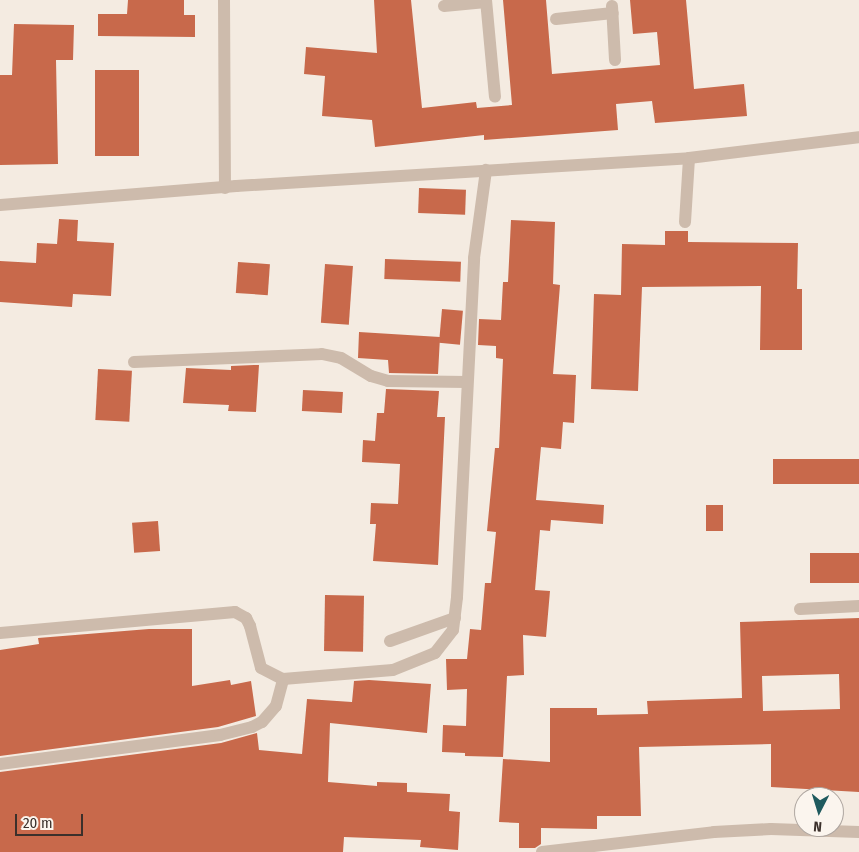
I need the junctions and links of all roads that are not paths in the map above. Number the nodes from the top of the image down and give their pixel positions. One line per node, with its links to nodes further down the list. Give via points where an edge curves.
1 (224, 0): 10 (street)
2 (486, 1): 3 (street); 6 (street)
3 (444, 6)
4 (556, 19): 5 (street, via 612,9)
5 (615, 60)
6 (495, 96)
7 (859, 138): 8 (street)
8 (689, 158): 9 (street); 12 (street)
9 (486, 170): 10 (street); 14 (street, via 474,258)
10 (225, 188): 11 (street)
11 (0, 205)
12 (685, 222)
13 (134, 362): 14 (street, via 322,354 341,358 372,376 388,380)
14 (467, 382): 17 (street)
15 (859, 606): 16 (street)
16 (800, 609)
17 (455, 618): 19 (street); 20 (street, via 453,630 435,653 405,667)
18 (0, 633): 20 (street, via 235,612 246,618 250,626 261,668)
19 (390, 641)
20 (283, 679): 21 (street, via 276,706 262,722 252,727 220,735)
21 (0, 764)
22 (859, 832): 23 (street, via 771,829 714,832)
23 (542, 852)

